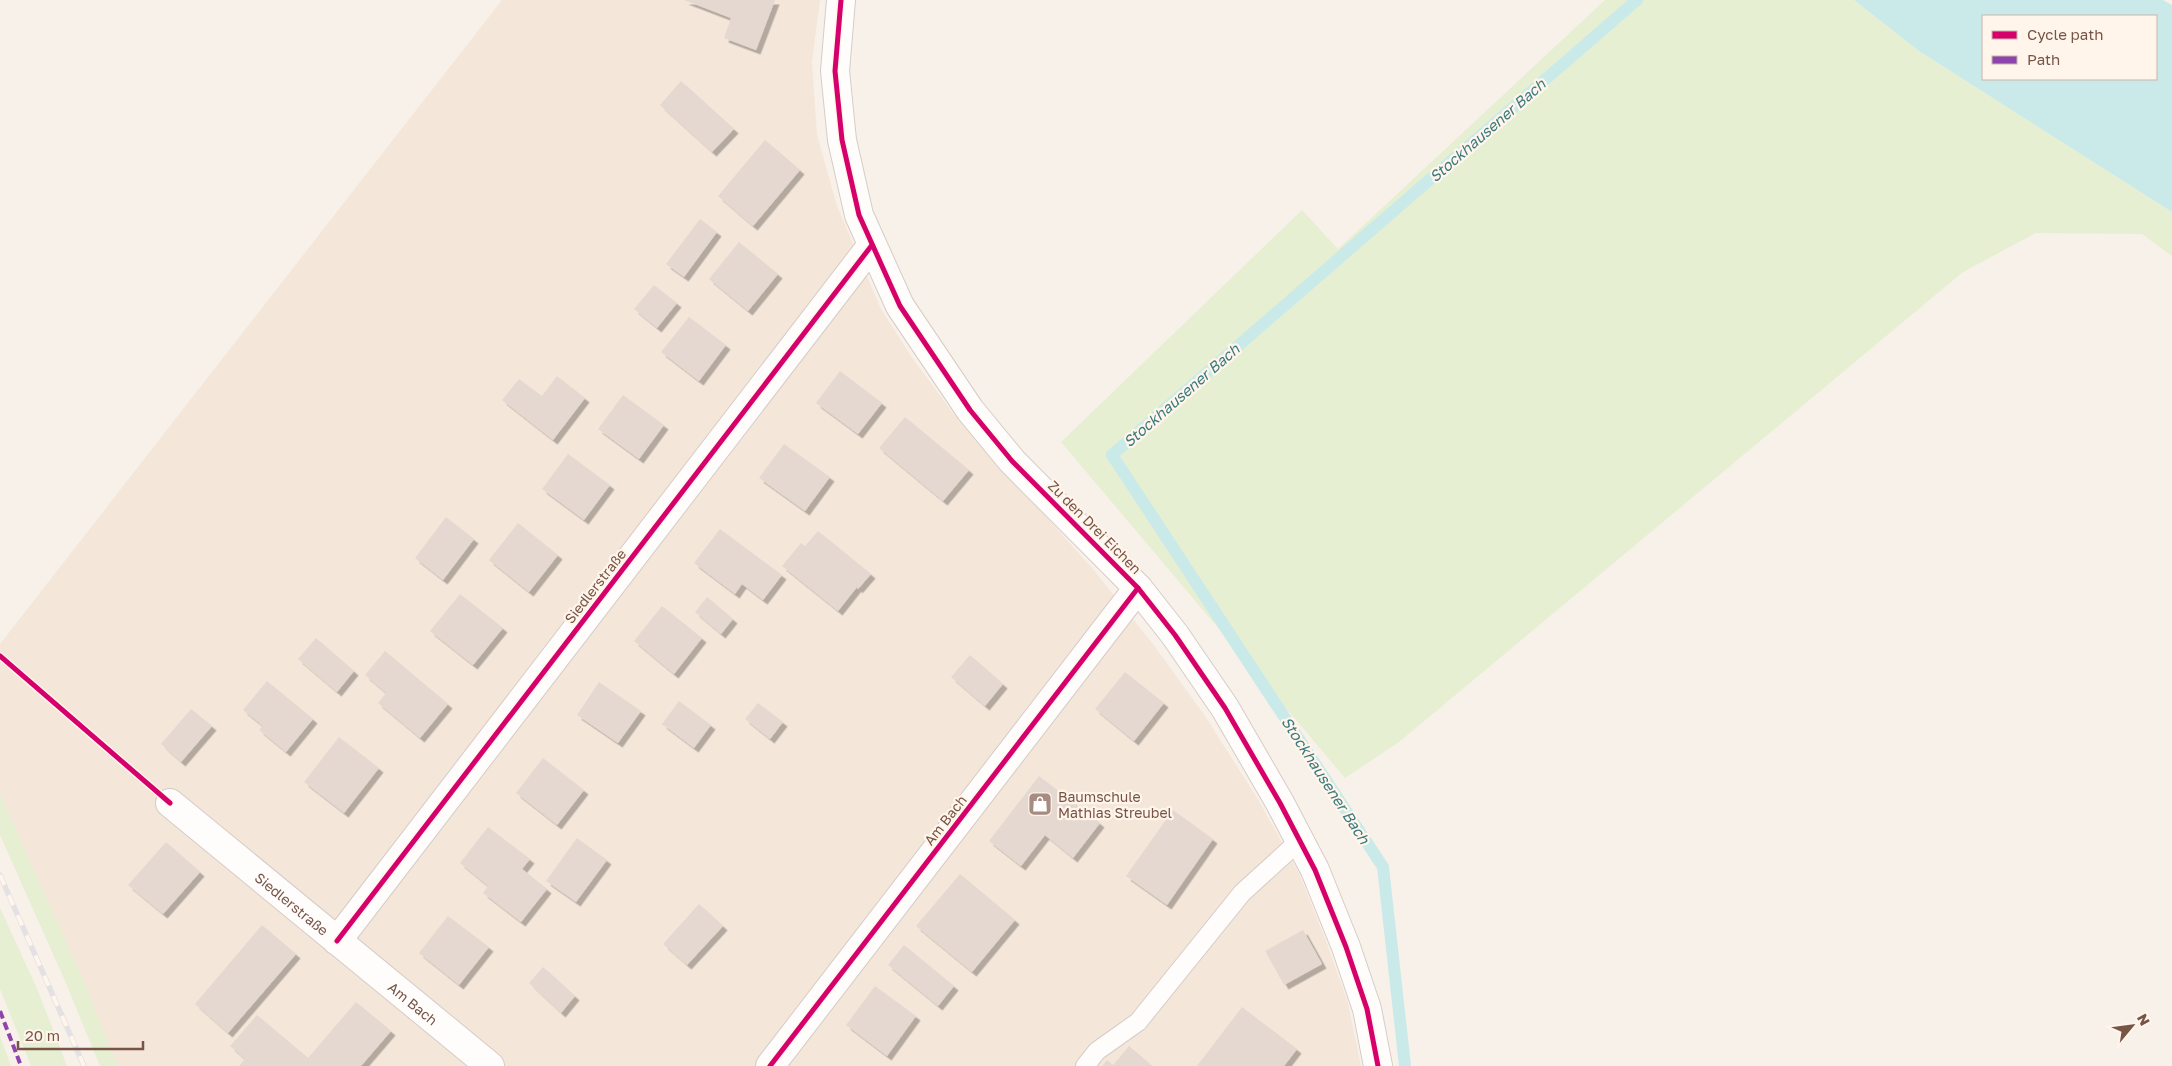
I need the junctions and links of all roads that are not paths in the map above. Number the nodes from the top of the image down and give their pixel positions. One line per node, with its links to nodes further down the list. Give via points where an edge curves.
1 (841, 0): 2 (street, Zu den Drei Eichen, via 835,71 842,140 859,215)
2 (872, 246): 3 (street, Zu den Drei Eichen, via 900,306 970,410 1012,461); 6 (street, Siedlerstraße)
3 (1138, 588): 5 (street, Zu den Drei Eichen, via 1225,708); 8 (street, Am Bach)
4 (170, 803): 6 (street, Siedlerstraße)
5 (1299, 841): 9 (lane, via 1242,893 1138,1022 1097,1050); 10 (street, Zu den Drei Eichen, via 1315,870 1346,947 1367,1009)
6 (337, 941): 7 (street, Am Bach)
7 (490, 1066)
8 (770, 1066)
9 (1085, 1066)
10 (1378, 1066)

